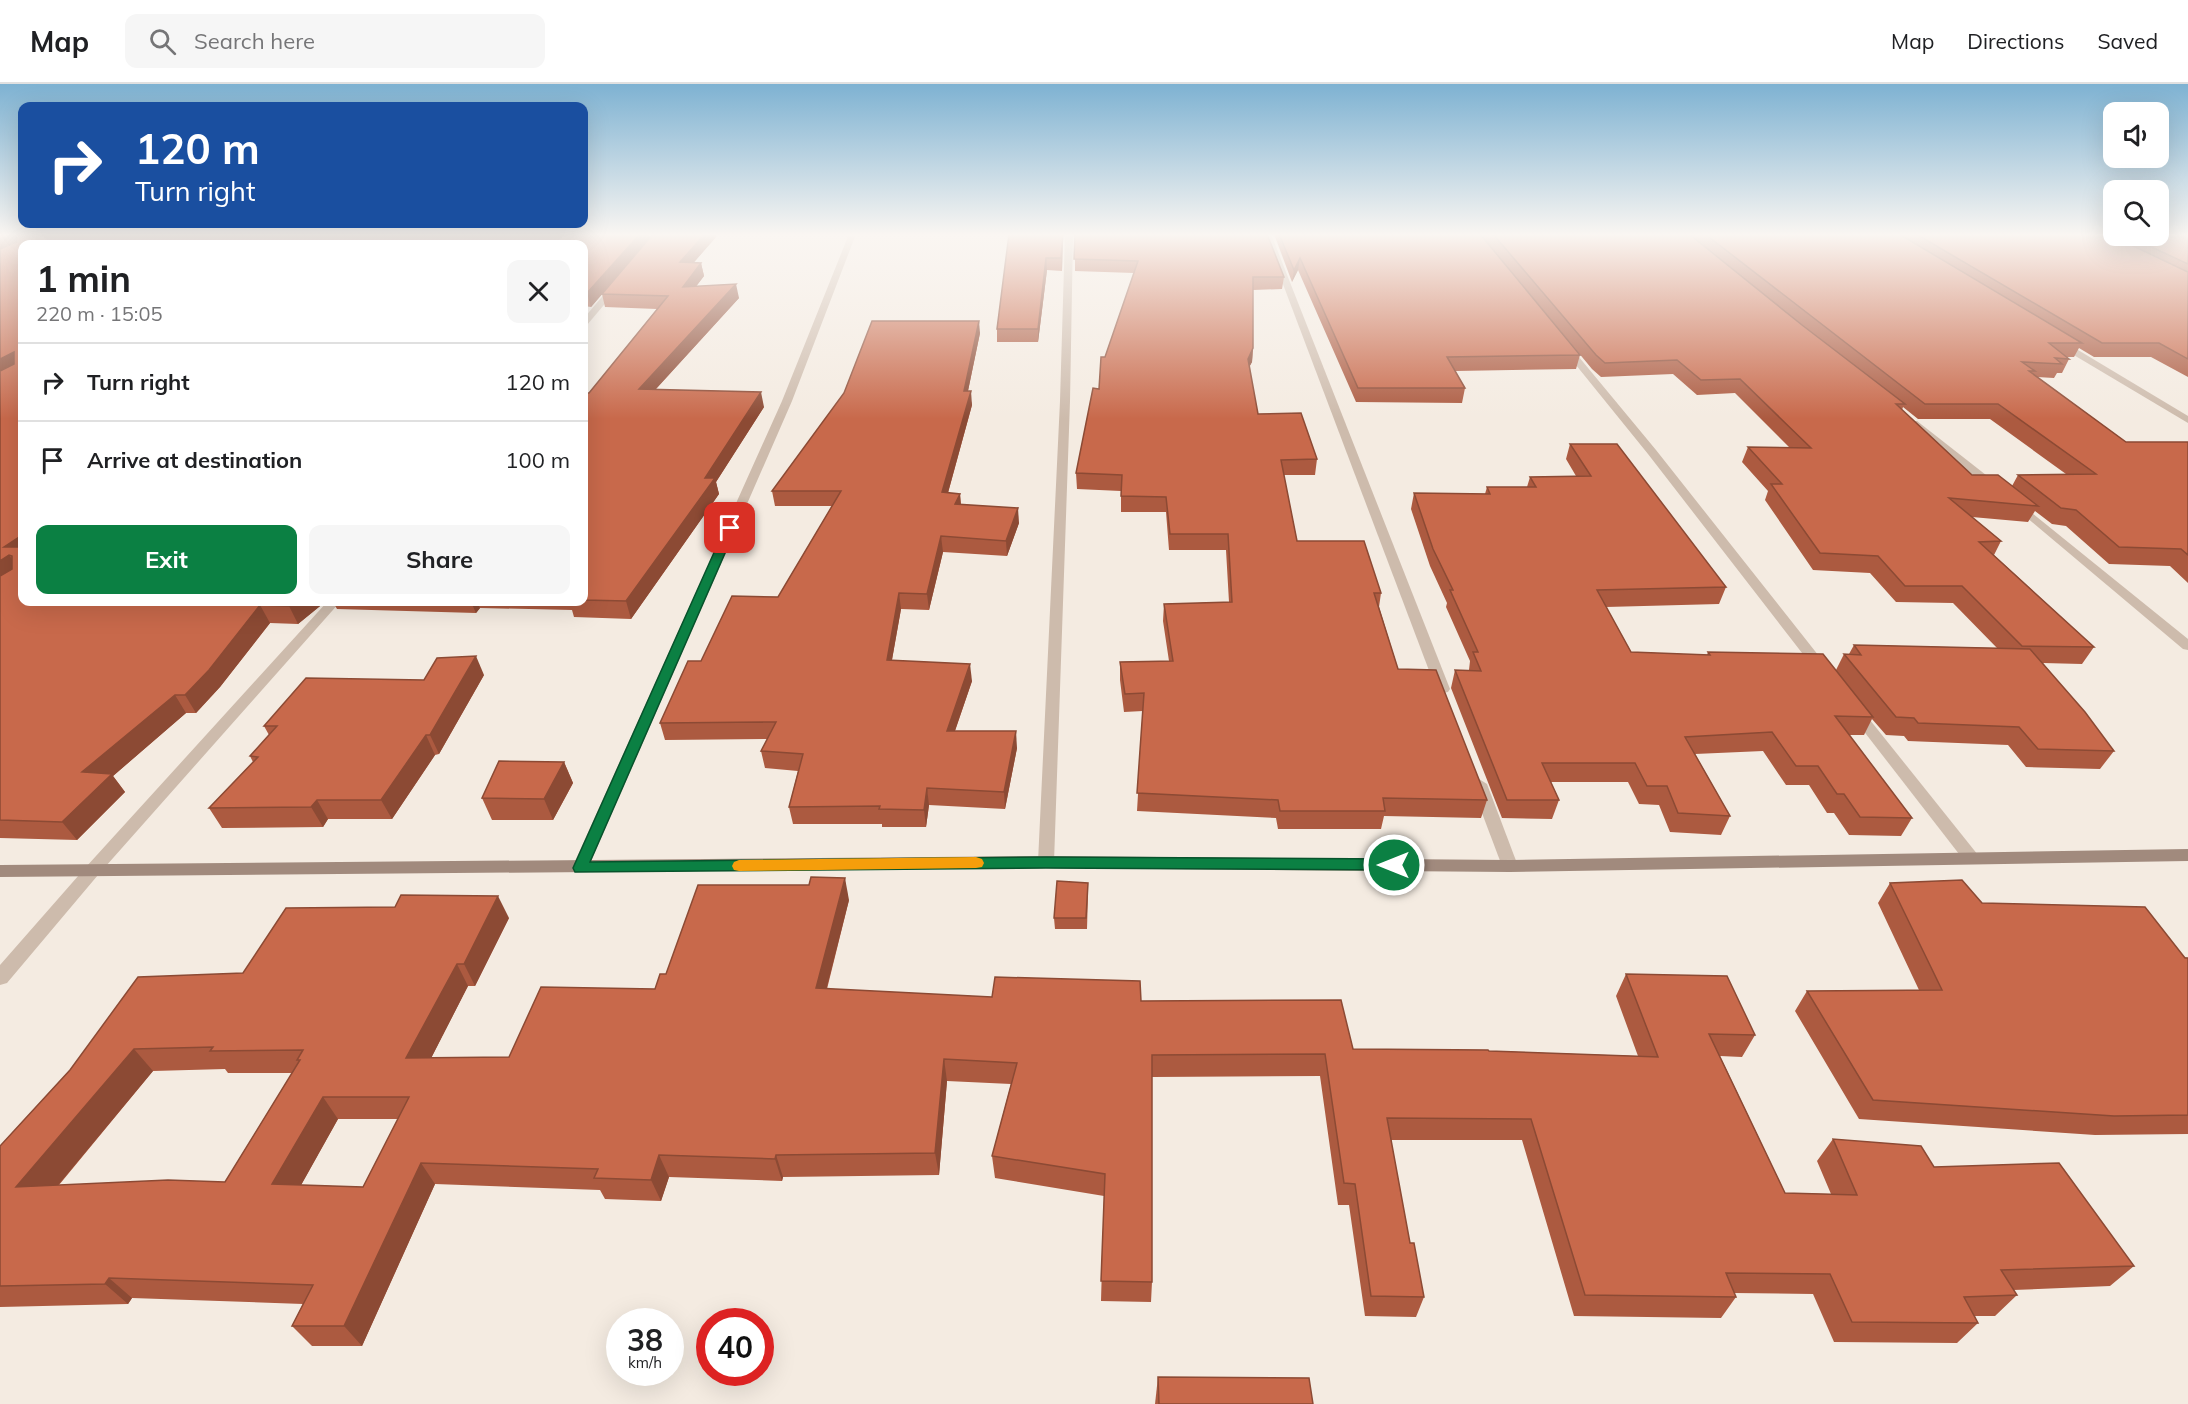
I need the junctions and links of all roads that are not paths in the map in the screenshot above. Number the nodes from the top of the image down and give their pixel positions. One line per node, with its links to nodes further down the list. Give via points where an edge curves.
1 (608, 296): 5 (street)
2 (828, 296): 20 (street, via 786,401)
3 (1068, 296): 18 (street)
4 (1291, 296): 13 (street)
5 (588, 318)
6 (1556, 334): 12 (street)
7 (2055, 340): 9 (street)
8 (1904, 415): 11 (street)
9 (2188, 420)
10 (330, 606): 22 (street)
11 (2188, 646)
12 (1826, 674)
13 (1447, 701)
14 (1848, 702): 17 (street)
15 (1472, 767): 19 (street)
16 (2188, 855): 17 (street)
17 (1972, 859): 19 (street)
18 (1046, 862): 19 (street); 20 (street)
19 (1510, 866)
20 (580, 868): 22 (street)
21 (0, 871): 22 (street)
22 (92, 871): 23 (street)
23 (0, 978)

